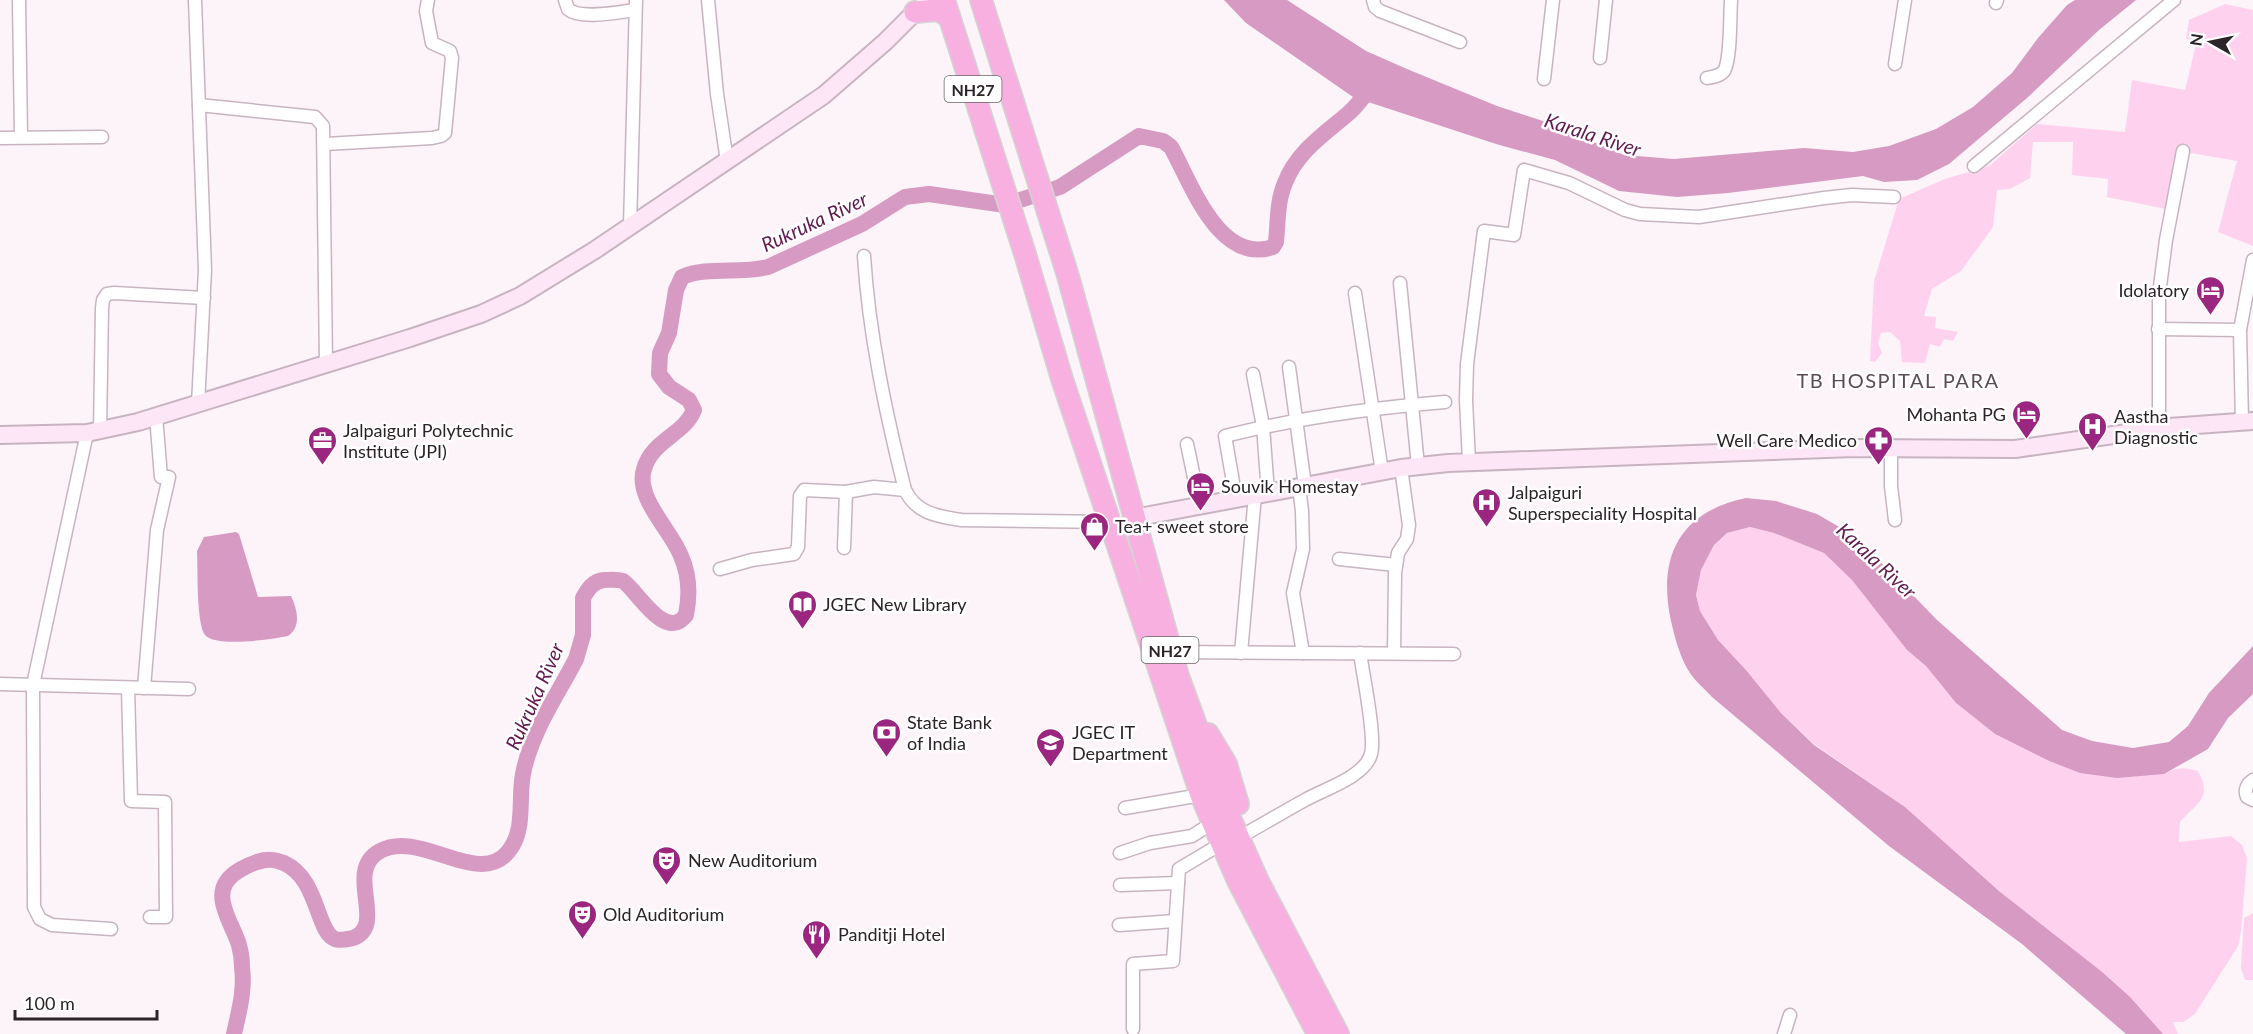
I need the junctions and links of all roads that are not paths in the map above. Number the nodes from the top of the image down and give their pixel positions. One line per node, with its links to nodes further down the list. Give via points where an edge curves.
1 (19, 0): 23 (street)
2 (195, 0): 22 (street)
3 (428, 0): 26 (street, via 429,38 436,46 450,51 452,58 445,133 432,138)
4 (708, 0): 28 (street)
5 (932, 0): 15 (street)
6 (981, 0): 64 (highway, NH27, via 1059,245)
7 (1373, 0): 17 (street, via 1380,11)
8 (1553, 0): 21 (street)
9 (1606, 0): 18 (street)
10 (1731, 0): 20 (street, via 1726,63 1720,74)
11 (1905, 0): 19 (street)
12 (2174, 0): 29 (street)
13 (563, 1): 14 (street, via 574,14 600,14)
14 (635, 5): 31 (street)
15 (917, 6): 16 (highway); 28 (street, via 885,42 824,95)
16 (947, 8): 66 (highway, NH27)
17 (1460, 42)
18 (1600, 58)
19 (1895, 64)
20 (1707, 78)
21 (1544, 79)
22 (199, 105): 26 (street, via 315,117 323,126); 36 (street)
23 (21, 136): 24 (street); 25 (street)
24 (102, 137)
25 (0, 138)
26 (325, 144): 39 (street)
27 (2183, 151): 37 (street, via 2163,262)
28 (728, 161): 31 (street)
29 (1974, 166)
30 (1894, 197): 55 (street, via 1852,195 1699,217 1640,214 1569,183 1524,170 1514,235 1484,231 1467,364)
31 (630, 227): 39 (street, via 520,296 481,314)
32 (864, 256): 59 (street, via 890,432)
33 (2253, 260): 38 (street)
34 (1400, 284): 44 (street)
35 (1355, 293): 45 (street)
36 (204, 298): 43 (street); 51 (street, via 107,294 102,308)
37 (2158, 329): 38 (street); 50 (street)
38 (2240, 330): 48 (street)
39 (326, 365): 43 (street)
40 (1289, 367): 47 (street)
41 (1253, 374): 49 (street)
42 (1445, 402): 44 (street)
43 (198, 404): 46 (street)
44 (1412, 404): 45 (street); 56 (street)
45 (1372, 408): 47 (street); 57 (street)
46 (156, 416): 51 (street); 80 (street, via 160,477 169,477 157,530)
47 (1297, 420): 49 (street); 58 (street)
48 (2248, 421): 50 (street)
49 (1263, 426): 61 (street); 62 (street, via 1225,436)
50 (2159, 428): 54 (street, via 2015,449)
51 (94, 432): 52 (street); 78 (street)
52 (0, 435)
53 (1187, 444): 63 (street)
54 (1891, 448): 55 (street); 65 (street)
55 (1469, 462): 56 (street)
56 (1410, 467): 57 (street); 69 (street, via 1409,533)
57 (1382, 472): 58 (street)
58 (1302, 487): 61 (street); 73 (street, via 1303,549 1293,593)
59 (905, 490): 60 (street, via 874,488); 66 (street, via 914,506 941,517)
60 (846, 492): 67 (street); 70 (street, via 801,493 798,547 794,554)
61 (1262, 494): 62 (street); 72 (street)
62 (1236, 499): 63 (street)
63 (1200, 506): 64 (street)
64 (1134, 518): 66 (highway); 71 (highway, NH27)
65 (1895, 520)
66 (1110, 522): 82 (highway, NH27)
67 (843, 548)
68 (1339, 559): 69 (street)
69 (1396, 565): 75 (street)
70 (720, 569)
71 (1170, 652): 72 (street); 82 (highway, NH27)
72 (1241, 653): 73 (street)
73 (1303, 653): 74 (street)
74 (1360, 653): 75 (street); 88 (street, via 1372,740 1367,764 1337,785)
75 (1394, 653): 76 (street)
76 (1454, 654)
77 (0, 684): 78 (street)
78 (33, 685): 79 (street); 97 (street, via 35,912 52,925)
79 (128, 688): 80 (street); 94 (street, via 131,801 165,802 166,917)
80 (144, 688): 81 (street)
81 (189, 688)
82 (1182, 714): 84 (highway, NH27); 88 (highway, NH27, via 1212,739 1226,764); 91 (highway, NH27)
83 (2253, 780): 85 (street, via 2246,791)
84 (1201, 795): 86 (street); 87 (highway, NH27)
85 (2253, 800)
86 (1125, 808)
87 (1212, 823): 89 (highway, NH27); 90 (street, via 1192,836)
88 (1245, 834): 91 (highway, NH27)
89 (1221, 844): 92 (street, via 1179,869); 100 (highway, NH27)
90 (1120, 853)
91 (1252, 868): 101 (highway, NH27)
92 (1178, 883): 93 (street); 95 (street)
93 (1120, 885)
94 (150, 917)
95 (1175, 921): 96 (street); 99 (street, via 1173,961 1133,964)
96 (1119, 926)
97 (111, 929)
98 (1790, 1015): 102 (street)
99 (1133, 1029)
100 (1318, 1034)
101 (1338, 1034)
102 (1784, 1034)

